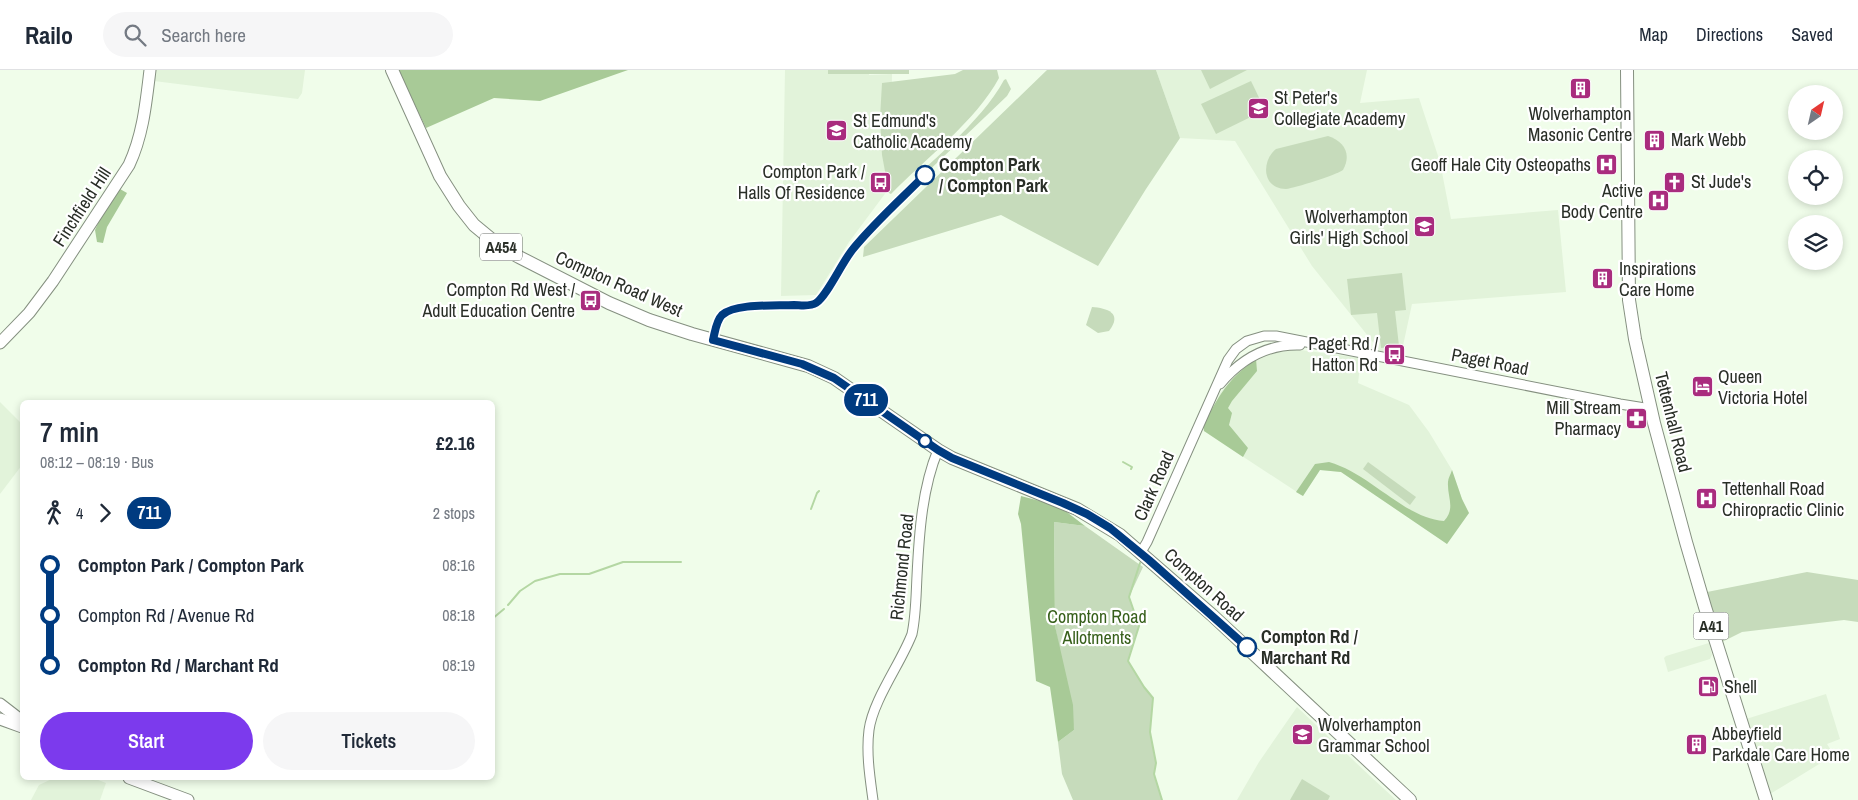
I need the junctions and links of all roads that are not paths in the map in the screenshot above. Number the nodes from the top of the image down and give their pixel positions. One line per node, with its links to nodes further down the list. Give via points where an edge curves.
1 (150, 70): 4 (main road, Finchfield Hill, via 144,121 127,170 53,281)
2 (392, 70): 9 (highway, Compton Road West / A454, via 449,192 474,225 497,244 593,295 649,320 802,364 834,378)
3 (1627, 70): 7 (highway, Tettenhall Road / A41, via 1629,300)
4 (0, 343)
5 (1322, 346): 6 (street, Paget Road, via 1288,344 1267,349 1242,363); 6 (street, Paget Road, via 1276,336 1255,338 1233,352); 7 (street, Paget Road)
6 (1216, 388): 8 (street, Paget Road)
7 (1651, 408): 19 (highway, Tettenhall Road / A41, via 1700,590)
8 (1196, 432): 10 (street, Clark Road)
9 (938, 450): 10 (highway, Compton Road / A454, via 1087,514); 17 (street, Richmond Road, via 924,507 912,634 869,729 869,775)
10 (1141, 552): 18 (highway, Compton Road / A454)
11 (0, 704): 13 (main road)
12 (0, 719): 14 (main road)
13 (20, 719)
14 (20, 726)
15 (135, 780): 16 (main road)
16 (188, 800)
17 (873, 800)
18 (1410, 800)
19 (1766, 800)

